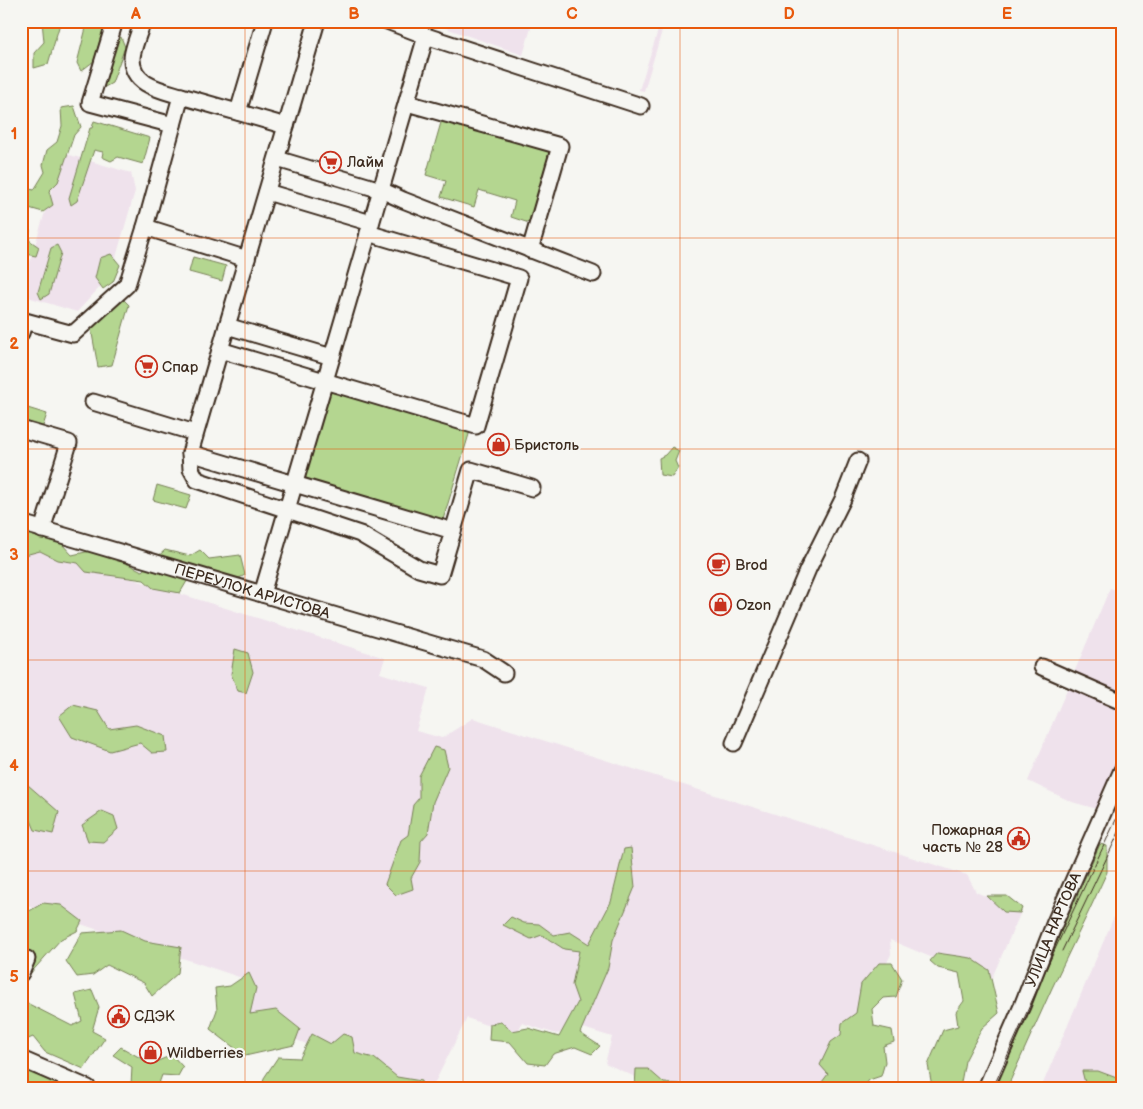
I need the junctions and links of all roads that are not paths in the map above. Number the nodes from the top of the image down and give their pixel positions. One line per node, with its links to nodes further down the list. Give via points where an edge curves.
1 (115, 21): 11 (street, via 90,103)
2 (143, 21): 7 (street, via 132,58 133,71 143,82)
3 (264, 21): 10 (street)
4 (317, 21): 12 (street)
5 (387, 21): 6 (street)
6 (426, 36): 8 (street); 9 (street)
7 (181, 96): 10 (street); 11 (street)
8 (407, 103): 14 (street); 18 (street, via 560,146)
9 (640, 106)
10 (238, 112): 12 (street)
11 (173, 125): 16 (street)
12 (286, 126): 13 (street)
13 (277, 159): 14 (street); 15 (street)
14 (381, 190): 17 (street); 18 (street)
15 (267, 192): 17 (street); 19 (street)
16 (145, 227): 19 (street); 22 (street, via 127,285 73,334 25,321)
17 (370, 228): 24 (street); 25 (street, via 519,278 476,426)
18 (530, 250): 20 (street)
19 (247, 259): 21 (street)
20 (593, 274)
21 (228, 326): 23 (street); 24 (street)
22 (21, 333)
23 (220, 350): 25 (street); 28 (street)
24 (332, 357): 25 (street)
25 (324, 381): 31 (street)
26 (93, 402): 28 (street)
27 (21, 429): 35 (street, via 69,443)
28 (195, 433): 29 (street)
29 (190, 453): 31 (street); 33 (street, via 191,469 197,480)
30 (858, 461): 41 (street)
31 (294, 484): 33 (street); 36 (street)
32 (532, 488): 36 (street, via 471,470)
33 (286, 510): 36 (street, via 360,534 419,569 440,575); 37 (street)
34 (21, 523): 35 (street, ПЕРЕУЛОК АРИСТОВА)
35 (42, 530): 37 (street, ПЕРЕУЛОК АРИСТОВА)
36 (453, 531)
37 (262, 594): 39 (street, ПЕРЕУЛОК АРИСТОВА, via 483,658)
38 (1042, 667): 40 (street)
39 (504, 673)
40 (1122, 702)
41 (734, 743)
42 (1122, 770): 45 (street, УЛИЦА НАРТОВА)
43 (21, 1059): 44 (street)
44 (88, 1088)
45 (986, 1088)

